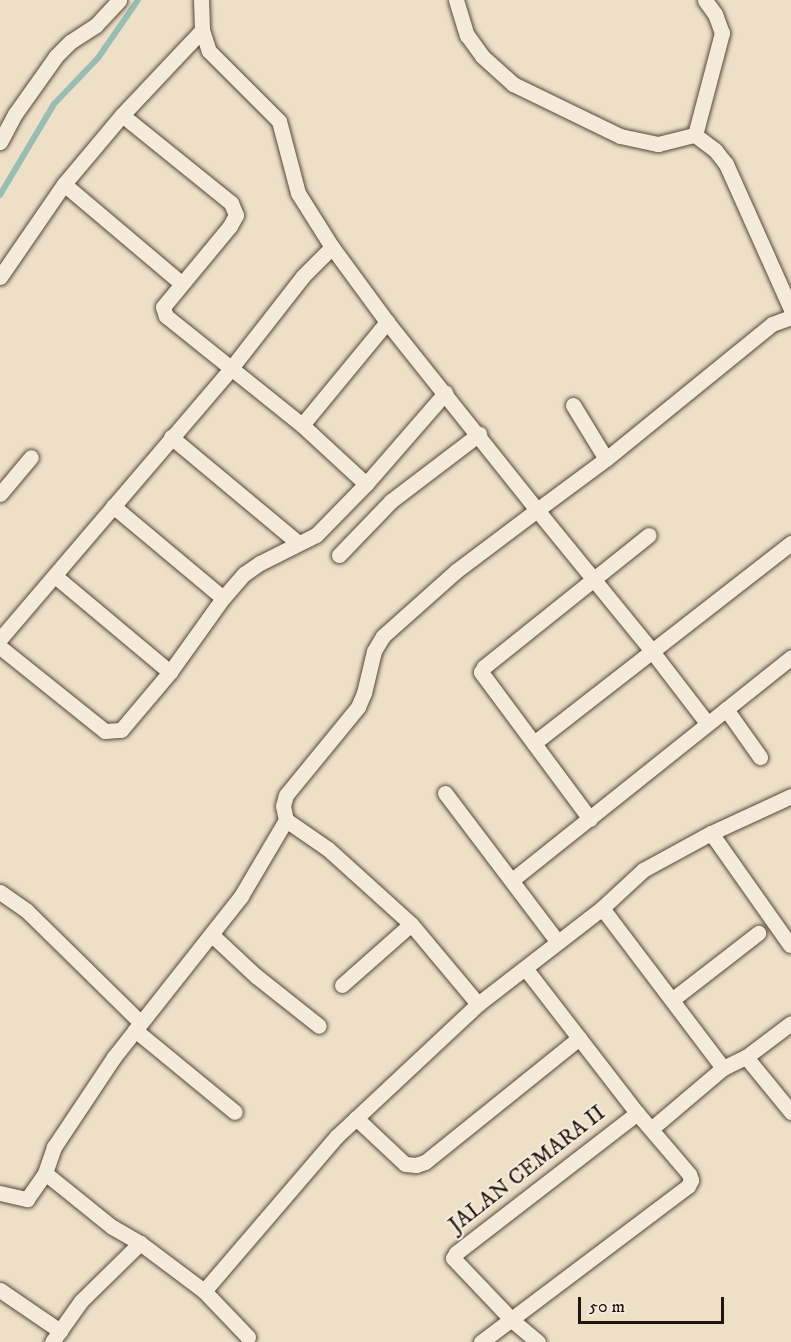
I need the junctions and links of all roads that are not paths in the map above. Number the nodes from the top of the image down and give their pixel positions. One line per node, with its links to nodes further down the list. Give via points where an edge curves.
1 (119, 0): 8 (street, via 96,25 56,56)
2 (201, 0): 5 (street)
3 (456, 0): 7 (street, via 467,35 482,56 513,84 620,136 658,144)
4 (705, 0): 7 (street, via 722,33)
5 (202, 30): 6 (street); 10 (street, via 209,51 279,121 298,193)
6 (122, 115): 9 (street); 12 (street, via 231,203 236,215)
7 (689, 138): 13 (street, via 715,150 726,164)
8 (0, 142)
9 (64, 184): 11 (street); 12 (street)
10 (332, 247): 14 (street); 15 (street, via 303,276)
11 (0, 278)
12 (181, 282): 15 (street, via 163,312)
13 (790, 314): 22 (street, via 772,324)
14 (387, 322): 16 (street); 18 (street)
15 (232, 367): 18 (street); 20 (street)
16 (445, 393): 19 (street); 23 (street)
17 (573, 405): 22 (street)
18 (302, 425): 23 (street)
19 (479, 434): 26 (street); 30 (street, via 391,501)
20 (171, 438): 25 (street); 28 (street)
21 (31, 457): 24 (street)
22 (606, 459): 26 (street)
23 (366, 484): 28 (street, via 316,535)
24 (0, 494)
25 (113, 506): 31 (street); 33 (street)
26 (537, 510): 32 (street); 46 (street, via 456,571 383,636 374,651 358,707 286,795)
27 (649, 535): 32 (street)
28 (298, 543): 33 (street, via 244,574)
29 (791, 543): 36 (street)
30 (339, 555)
31 (55, 576): 34 (street); 38 (street)
32 (593, 581): 36 (street); 41 (street, via 482,672)
33 (223, 598): 38 (street)
34 (0, 639)
35 (0, 647): 38 (street, via 105,731 121,730)
36 (651, 650): 40 (street); 41 (street)
37 (791, 657): 39 (street)
38 (170, 672)
39 (726, 709): 40 (street); 42 (street)
40 (708, 723): 45 (street)
41 (534, 743): 45 (street)
42 (760, 757)
43 (445, 793): 48 (street)
44 (791, 796): 47 (street)
45 (590, 819): 48 (street)
46 (286, 820): 51 (street, via 337,857); 53 (street, via 241,896)
47 (711, 832): 50 (street, via 643,870); 55 (street)
48 (512, 880): 54 (street)
49 (0, 892): 61 (street, via 27,911)
50 (602, 908): 54 (street); 58 (street)
51 (411, 924): 57 (street); 59 (street)
52 (758, 933): 58 (street)
53 (212, 935): 61 (street); 62 (street)
54 (557, 941): 56 (street)
55 (790, 945)
56 (525, 968): 59 (street); 63 (street)
57 (342, 985)
58 (673, 999): 65 (street)
59 (478, 1004): 69 (street)
60 (791, 1023): 64 (street)
61 (137, 1026): 66 (street); 71 (street, via 54,1147)
62 (319, 1026)
63 (579, 1038): 68 (street); 69 (street, via 425,1162 405,1164)
64 (746, 1057): 65 (street); 67 (street)
65 (723, 1068): 70 (street)
66 (235, 1112)
67 (791, 1112)
68 (637, 1113): 70 (street); 76 (street, JALAN CEMARA II, via 456,1253 455,1264)
69 (356, 1118): 75 (street, via 313,1162)
70 (651, 1129): 76 (street, via 689,1174 688,1186)
71 (45, 1173): 72 (street, via 27,1199); 73 (street, via 112,1227)
72 (0, 1193)
73 (140, 1243): 75 (street); 77 (street, via 81,1301)
74 (0, 1290): 77 (street)
75 (204, 1291): 78 (street)
76 (511, 1319): 79 (street); 80 (street)
77 (56, 1337)
78 (248, 1337)
79 (481, 1342)
80 (538, 1342)

